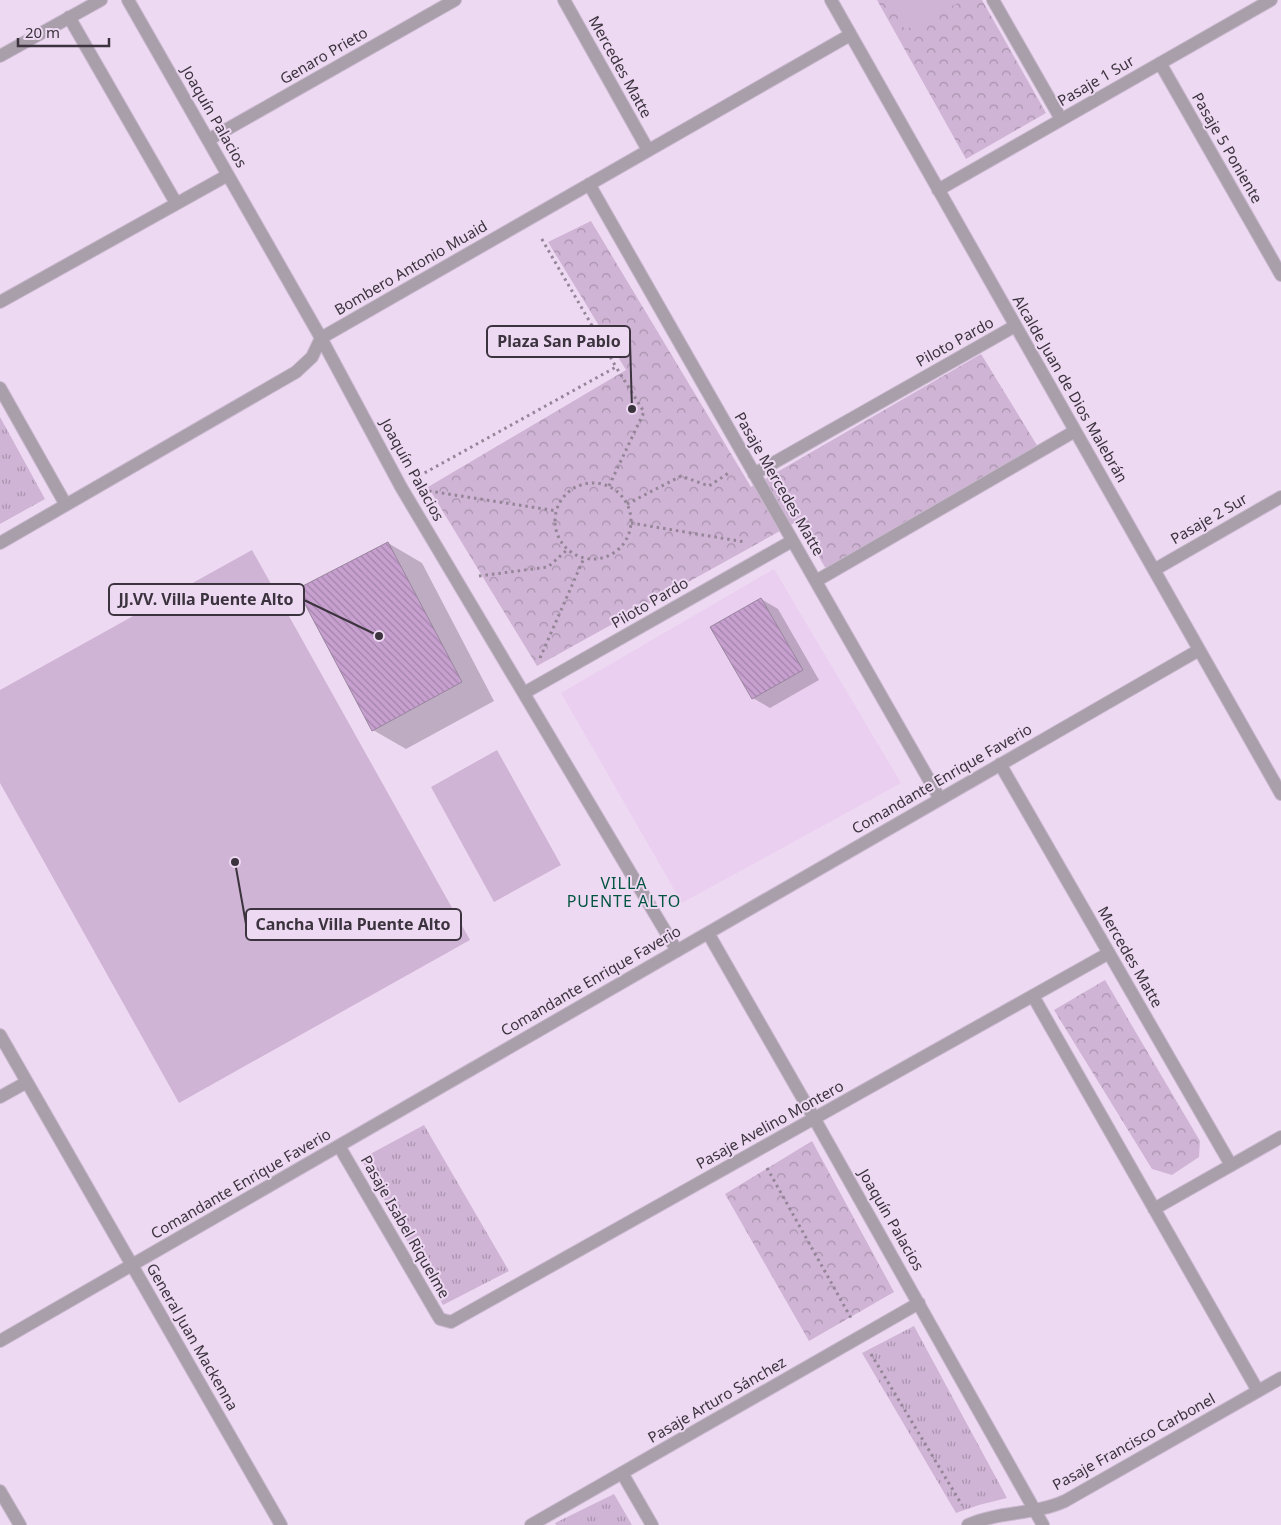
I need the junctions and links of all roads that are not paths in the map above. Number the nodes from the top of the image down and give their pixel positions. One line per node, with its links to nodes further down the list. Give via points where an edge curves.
1 (101, 0): 8 (street)
2 (128, 0): 13 (street, Joaquín Palacios)
3 (455, 0): 13 (street, Genaro Prieto)
4 (564, 0): 14 (street, Mercedes Matte)
5 (830, 0): 9 (street, Alcalde Juan de Dios Malebrán)
6 (993, 0): 12 (street)
7 (1265, 1): 11 (street, Pasaje 1 Sur)
8 (69, 17): 10 (street); 18 (street)
9 (850, 35): 14 (street, Bombero Antonio Muaid); 17 (street, Alcalde Juan de Dios Malebrán)
10 (0, 56)
11 (1160, 63): 12 (street, Pasaje 1 Sur); 19 (street, Pasaje 5 Poniente)
12 (1061, 120): 17 (street, Pasaje 1 Sur)
13 (208, 140): 15 (street, Joaquín Palacios)
14 (648, 150): 16 (street, Bombero Antonio Muaid)
15 (228, 175): 18 (street); 22 (street, Joaquín Palacios)
16 (589, 184): 22 (street, Bombero Antonio Muaid); 25 (street, Pasaje Mercedes Matte)
17 (938, 190): 21 (street, Alcalde Juan de Dios Malebrán)
18 (176, 204): 20 (street)
19 (1281, 275)
20 (0, 302)
21 (1016, 326): 24 (street, Alcalde Juan de Dios Malebrán); 25 (street, Piloto Pardo)
22 (321, 338): 27 (street, via 312,357 296,372); 33 (street, Joaquín Palacios, via 401,486)
23 (0, 388): 27 (street)
24 (1075, 431): 30 (street, Alcalde Juan de Dios Malebrán); 31 (street)
25 (754, 474): 28 (street, Pasaje Mercedes Matte)
26 (1281, 497): 30 (street, Pasaje 2 Sur)
27 (66, 505): 29 (street)
28 (792, 541): 31 (street, Pasaje Mercedes Matte); 33 (street, Piloto Pardo)
29 (0, 543)
30 (1154, 570): 32 (street, Alcalde Juan de Dios Malebrán)
31 (816, 581): 36 (street, Pasaje Mercedes Matte)
32 (1199, 650): 34 (street, Comandante Enrique Faverio); 35 (street, Alcalde Juan de Dios Malebrán)
33 (524, 693): 38 (street, Joaquín Palacios)
34 (1000, 764): 36 (street, Comandante Enrique Faverio); 39 (street, Mercedes Matte)
35 (1281, 794)
36 (940, 799): 37 (street, Comandante Enrique Faverio)
37 (708, 933): 38 (street, Comandante Enrique Faverio); 44 (street, Joaquín Palacios)
38 (677, 951): 46 (street, Comandante Enrique Faverio)
39 (1109, 953): 40 (street, Pasaje Avelino Montero); 47 (street, Mercedes Matte)
40 (1033, 996): 44 (street, Pasaje Avelino Montero); 48 (street)
41 (0, 1036): 42 (street, General Juan Mackenna)
42 (27, 1082): 43 (street); 49 (street, General Juan Mackenna)
43 (0, 1097)
44 (814, 1118): 50 (street, Joaquín Palacios); 51 (street, Pasaje Avelino Montero, via 456,1320)
45 (1281, 1137): 47 (street)
46 (339, 1146): 49 (street, Comandante Enrique Faverio); 51 (street, Pasaje Isabel Riquelme, via 440,1319)
47 (1231, 1166): 48 (street)
48 (1154, 1208): 54 (street)
49 (132, 1265): 52 (street, Comandante Enrique Faverio); 61 (street, General Juan Mackenna)
50 (919, 1303): 55 (street, Pasaje Arturo Sánchez); 57 (street, Joaquín Palacios)
51 (445, 1321)
52 (0, 1341)
53 (1281, 1378): 54 (street, Pasaje Francisco Carbonel)
54 (1258, 1391): 57 (street, Pasaje Francisco Carbonel, via 1076,1496)
55 (622, 1473): 58 (street, Pasaje Arturo Sánchez); 62 (street)
56 (0, 1490): 60 (street)
57 (1036, 1510): 59 (street, Pasaje Francisco Carbonel, via 1003,1514); 63 (street, Joaquín Palacios)
58 (538, 1523)
59 (970, 1524)
60 (20, 1525)
61 (281, 1525)
62 (652, 1525)
63 (1044, 1525)

